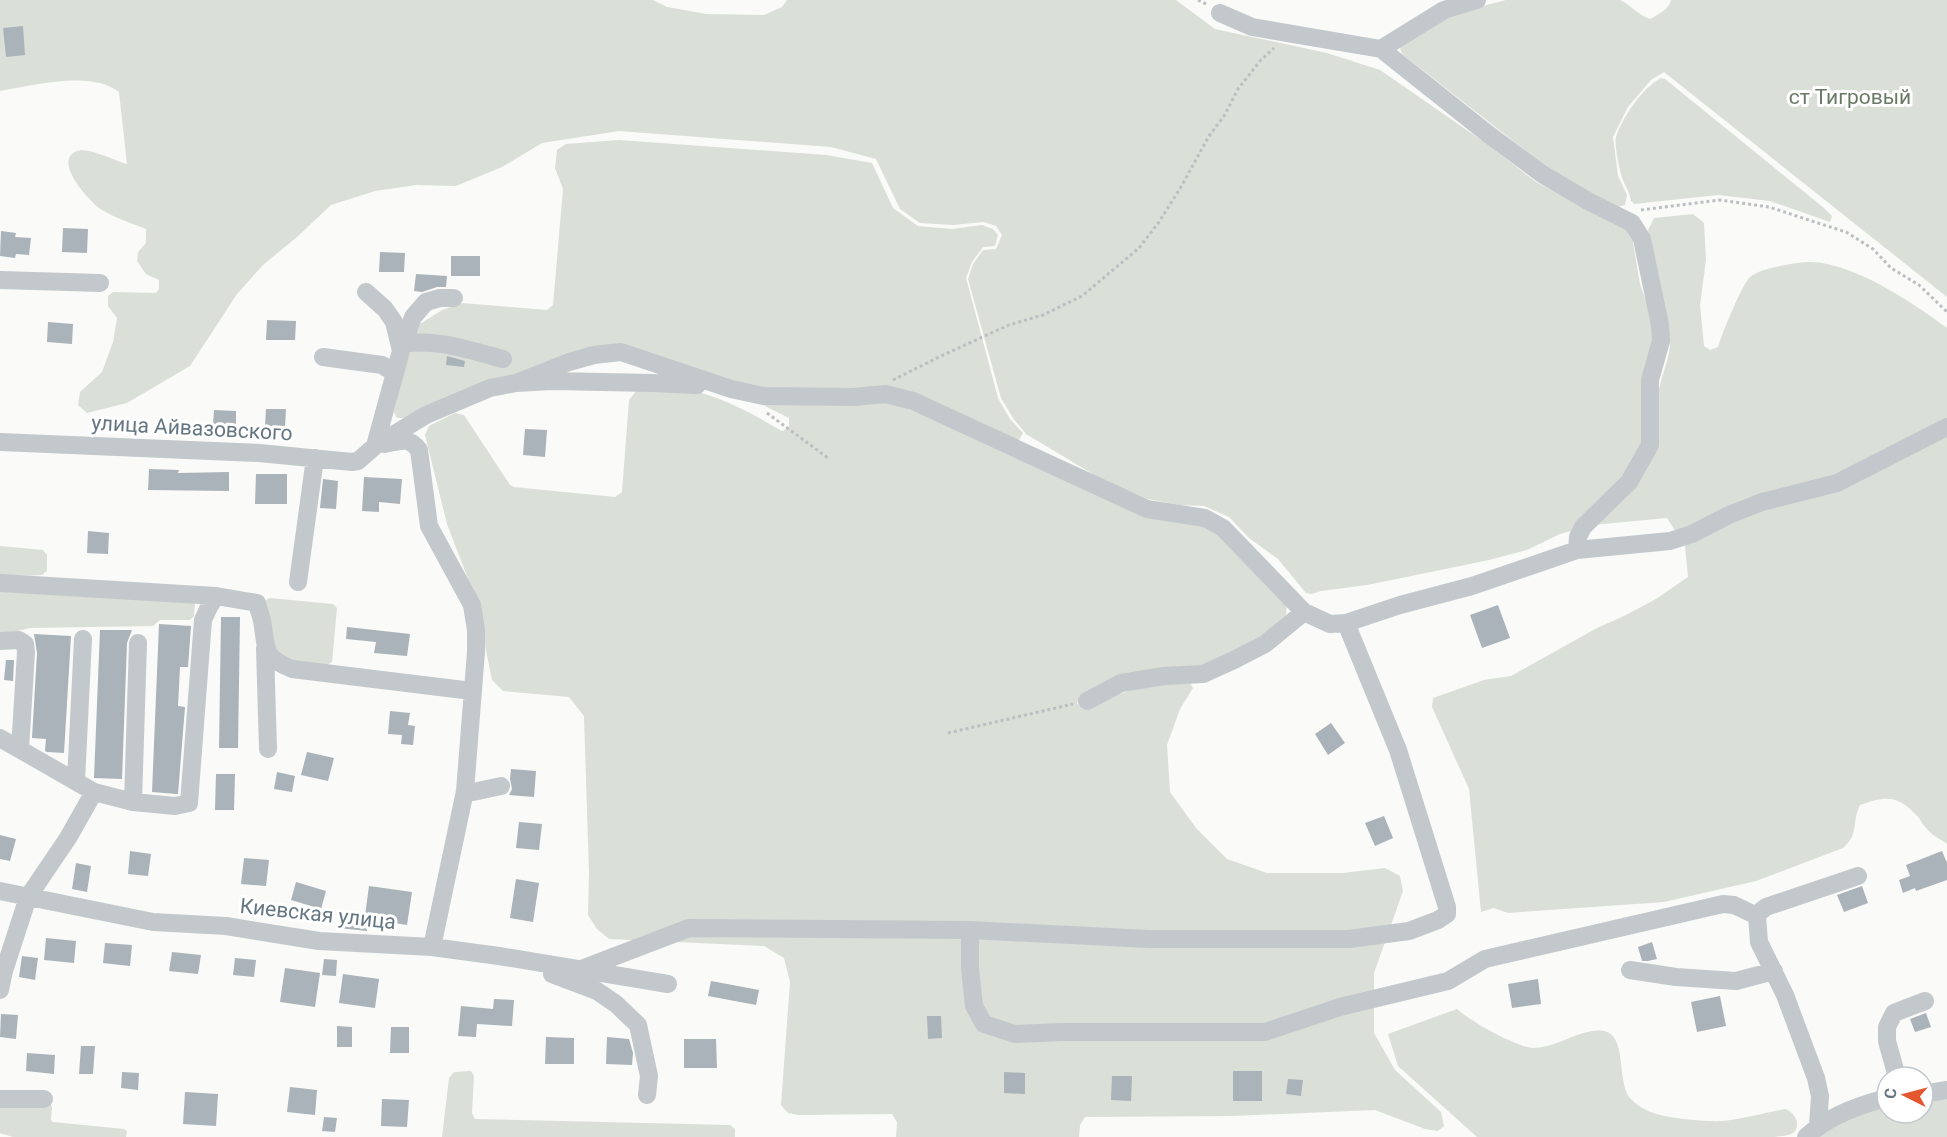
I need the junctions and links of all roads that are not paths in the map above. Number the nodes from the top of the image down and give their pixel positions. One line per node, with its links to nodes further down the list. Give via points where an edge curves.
1 (1477, 0): 3 (street, via 1444,10)
2 (1221, 13): 3 (street, via 1252,27)
3 (1381, 49): 18 (street, via 1542,174 1632,223 1642,239 1661,341 1650,380 1650,445 1629,482 1583,527)
4 (0, 280): 5 (street)
5 (100, 284)
6 (366, 292): 8 (street, via 394,322)
7 (454, 298): 8 (street, via 426,302 413,317)
8 (402, 348): 10 (street, via 414,342 439,344); 11 (street)
9 (323, 357): 11 (street, via 381,365)
10 (502, 359)
11 (395, 373): 16 (street)
12 (516, 382): 13 (street, via 652,382); 13 (street, via 569,362 621,352); 16 (street, улица Айвазовского, via 490,388 426,415)
13 (731, 389): 22 (street, via 763,396 886,394 913,401 1147,508 1205,519 1223,528)
14 (1947, 427): 18 (street, via 1837,483 1762,502 1692,534 1670,541)
15 (0, 442): 17 (street, улица Айвазовского)
16 (375, 446): 17 (street, улица Айвазовского, via 358,461); 28 (street, via 408,440 419,450 429,526 472,604 476,630)
17 (315, 458): 19 (street)
18 (1576, 550): 23 (street)
19 (298, 582)
20 (0, 584): 21 (street)
21 (216, 596): 27 (street, via 257,603); 37 (street, via 203,620 189,803 175,806)
22 (1304, 612): 23 (street, via 1330,624); 29 (street, via 1265,644 1203,674 1121,683)
23 (1346, 623): 42 (street, via 1398,750 1447,914 1410,931 1349,939 1149,939)
24 (83, 639): 33 (street)
25 (0, 641): 31 (street, via 19,640 26,652)
26 (138, 643): 37 (street)
27 (265, 649): 28 (street, via 278,663 292,669); 32 (street)
28 (472, 691): 35 (street)
29 (1087, 701)
30 (0, 738): 31 (street)
31 (20, 749): 33 (street)
32 (268, 749)
33 (76, 781): 36 (street)
34 (501, 786): 35 (street)
35 (465, 791): 43 (street)
36 (94, 792): 37 (street); 40 (street)
37 (133, 802)
38 (1858, 876): 41 (street, via 1766,907)
39 (0, 891): 40 (street, Киевская улица)
40 (27, 897): 43 (street, Киевская улица, via 153,922 235,927 328,942); 49 (street)
41 (1757, 916): 42 (street, via 1723,904 1485,959 1448,981 1340,1007 1265,1032 1015,1034 984,1024 974,1006); 47 (street, via 1759,942)
42 (970, 930): 45 (street, via 689,928)
43 (432, 947): 44 (street, Киевская улица)
44 (499, 956): 45 (street, Киевская улица); 52 (street, via 597,991 622,1009 638,1025 649,1076)
45 (579, 970): 48 (street, Киевская улица)
46 (1630, 970): 47 (street, via 1736,981)
47 (1774, 971): 56 (street, via 1820,1096)
48 (668, 984)
49 (0, 990)
50 (1925, 1001): 51 (street, via 1894,1013 1887,1027)
51 (1894, 1065)
52 (647, 1095)
53 (0, 1099): 54 (street)
54 (44, 1099)
55 (1875, 1101): 56 (street)
56 (1812, 1132)

